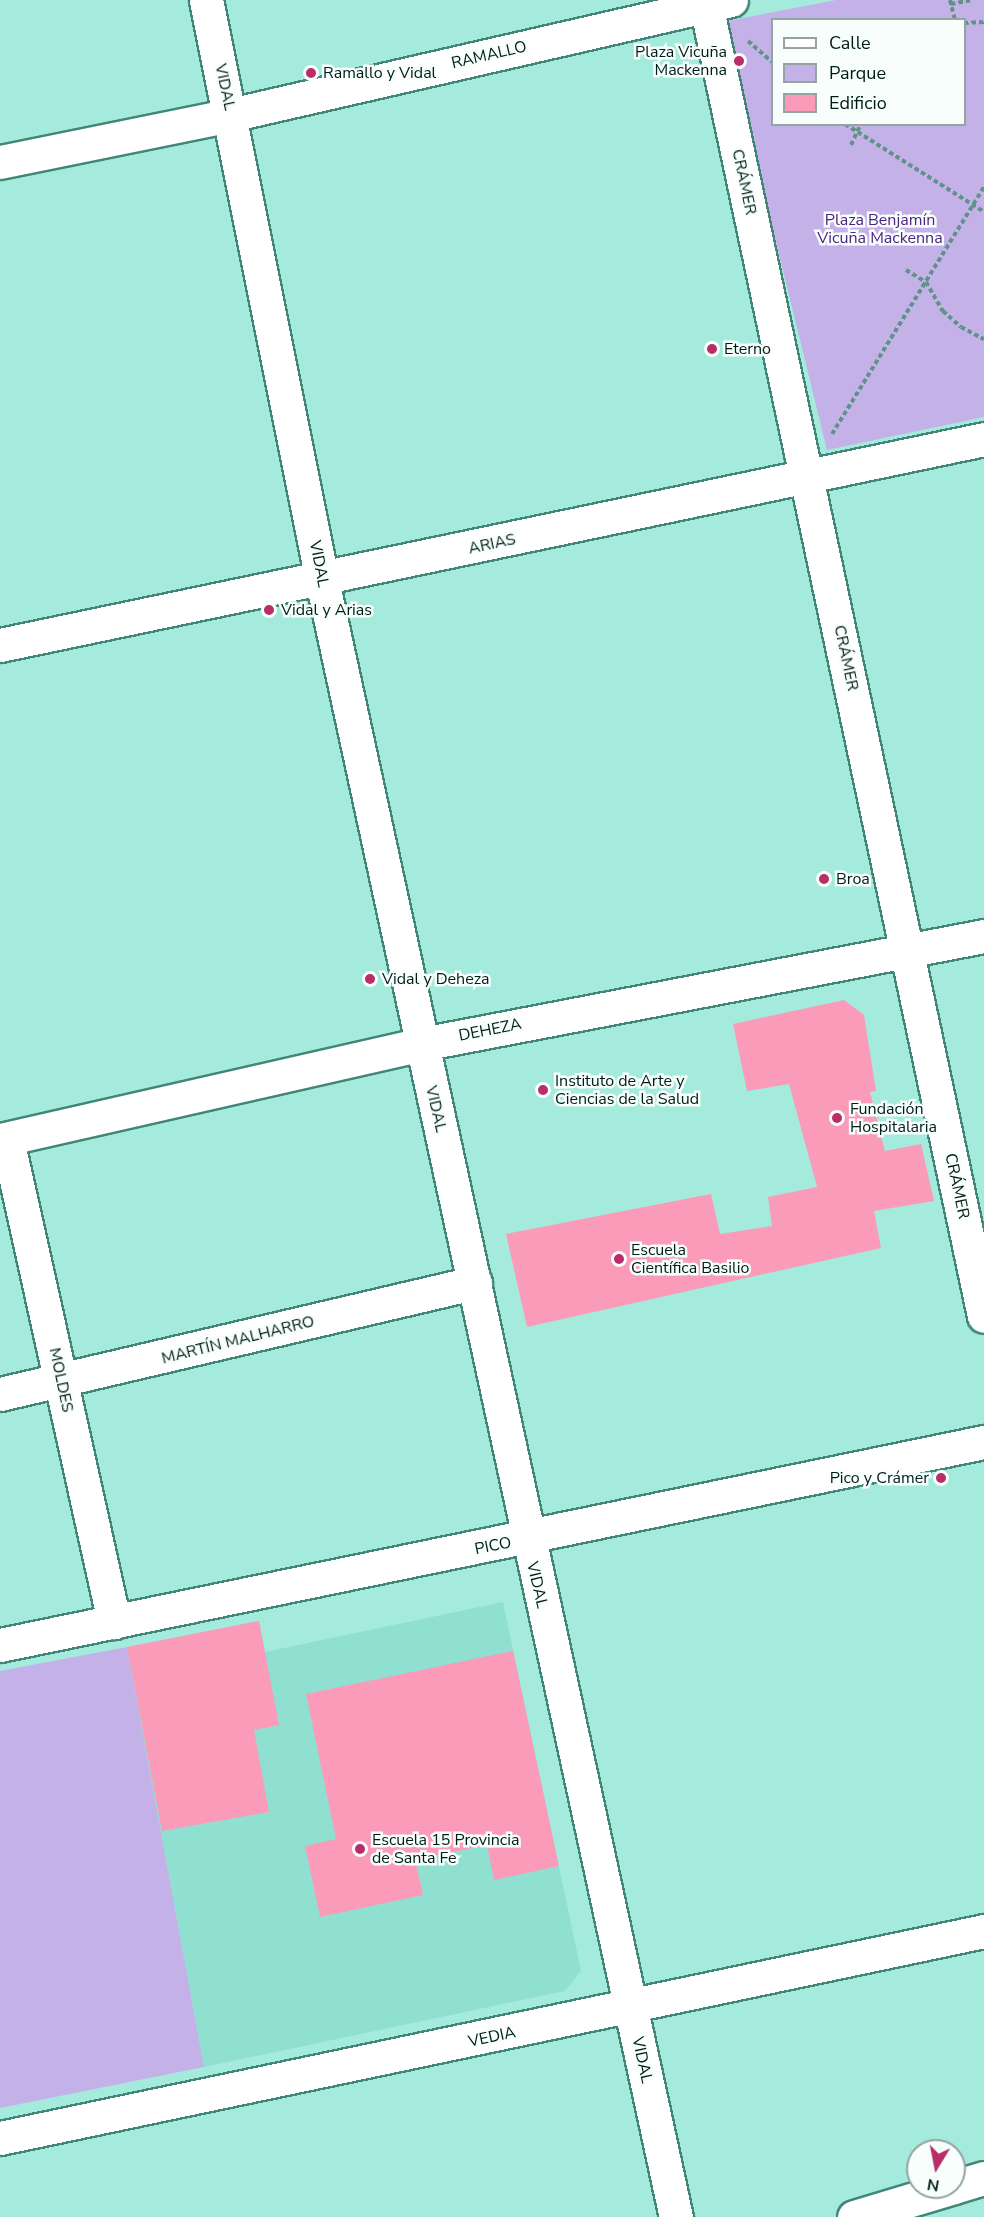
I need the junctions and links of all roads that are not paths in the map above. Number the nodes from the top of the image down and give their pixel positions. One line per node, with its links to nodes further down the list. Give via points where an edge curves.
1 (206, 0): 3 (street, VIDAL)
2 (714, 2): 3 (street, RAMALLO); 6 (street, CRÁMER)
3 (231, 115): 4 (street, RAMALLO); 7 (street, VIDAL)
4 (0, 162)
5 (984, 439): 6 (street, ARIAS)
6 (807, 477): 7 (street, ARIAS); 10 (street, CRÁMER)
7 (322, 580): 8 (street, ARIAS); 11 (street, VIDAL)
8 (0, 645)
9 (984, 936): 10 (street, DEHEZA)
10 (907, 948): 11 (street, DEHEZA); 14 (street, CRÁMER)
11 (422, 1044): 12 (street, DEHEZA); 13 (street, VIDAL)
12 (4, 1140): 15 (street, MOLDES)
13 (475, 1282): 15 (street, MARTÍN MALHARRO); 18 (street, VIDAL)
14 (984, 1316)
15 (61, 1382): 16 (street, MARTÍN MALHARRO); 19 (street, MOLDES)
16 (0, 1394)
17 (984, 1442): 18 (street, PICO)
18 (527, 1539): 19 (street, PICO); 22 (street, VIDAL)
19 (114, 1622): 20 (street, PICO)
20 (0, 1645)
21 (984, 1931): 22 (street, VEDIA)
22 (631, 2009): 23 (street, VEDIA); 27 (street, VIDAL)
23 (0, 2138)
24 (984, 2178): 25 (street)
25 (966, 2183)
26 (914, 2199): 28 (street)
27 (676, 2217)
28 (854, 2217)

